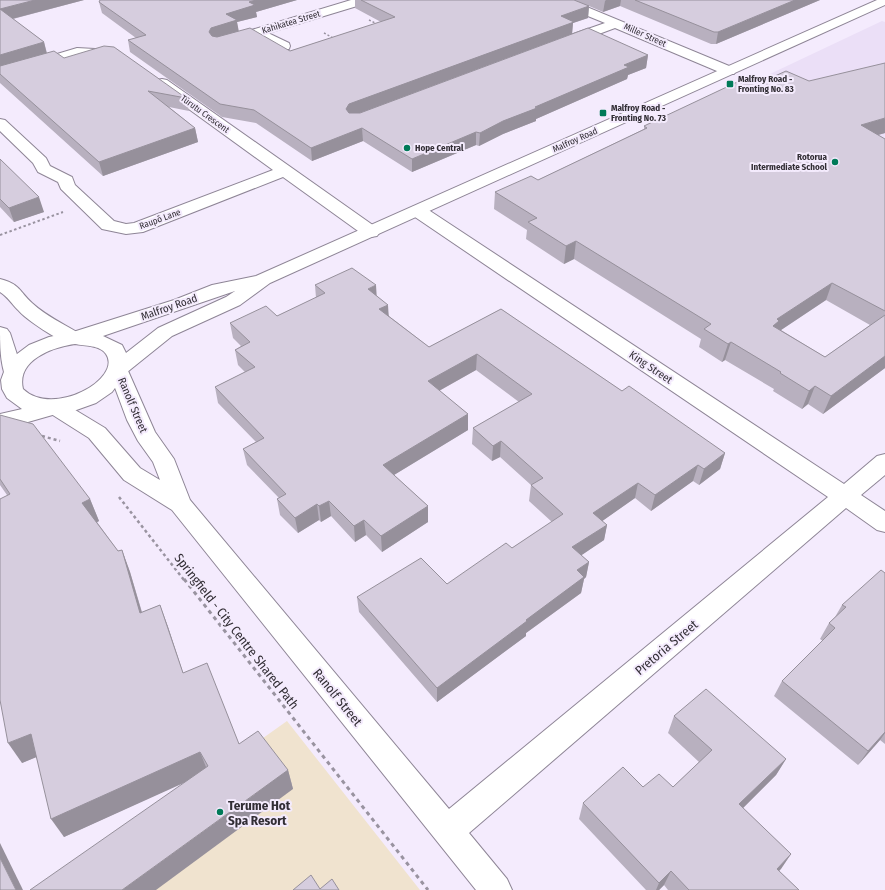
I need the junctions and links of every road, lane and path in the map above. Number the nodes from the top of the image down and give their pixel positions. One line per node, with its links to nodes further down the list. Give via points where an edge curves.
1 (362, 0): 7 (street, Kahikatea Street)
2 (560, 0): 5 (street, Miller Street)
3 (885, 1): 14 (street, Malfroy Road)
4 (368, 19): 6 (path, via 381,26)
5 (617, 23): 12 (street); 14 (street, Miller Street)
6 (375, 28)
7 (257, 33): 10 (street, Kahikatea Street); 11 (street)
8 (337, 40): 9 (path)
9 (332, 42)
10 (219, 44)
11 (284, 46)
12 (556, 46)
13 (128, 58): 15 (street, via 121,54 77,52)
14 (729, 71): 20 (street, Malfroy Road)
15 (0, 75)
16 (153, 77): 18 (street, Tūrutu Crescent)
17 (0, 123): 18 (street, Raupō Lane, via 40,161 44,169 66,180 67,186 108,225 117,228 126,229 150,224)
18 (284, 170): 21 (street, Tūrutu Crescent)
19 (65, 211): 22 (path)
20 (418, 211): 21 (street, Malfroy Road); 35 (street, King Street)
21 (371, 232): 23 (street, Malfroy Road)
22 (0, 235)
23 (264, 279): 26 (street, Malfroy Road, via 219,288 181,304); 27 (street, Malfroy Road, via 233,301 165,332)
24 (0, 285): 26 (street, via 13,292 25,307 41,320)
25 (0, 333): 28 (street)
26 (74, 338): 27 (street, via 88,338 109,346 116,352); 28 (street, via 47,344 36,350)
27 (119, 369): 29 (street, via 107,387 96,394 70,405); 36 (street, Ranolf Street, via 146,436 164,459)
28 (8, 375): 29 (street, via 14,394 24,402)
29 (54, 407): 30 (street); 36 (street, Ranolf Street, via 97,433 132,474)
30 (0, 422)
31 (38, 435): 32 (path)
32 (63, 442)
33 (885, 462): 35 (street, Pretoria Street)
34 (114, 491): 39 (path, Springfield - City Centre Shared Path)
35 (844, 496): 37 (street, King Street); 38 (street, Pretoria Street)
36 (180, 504): 38 (street, Ranolf Street)
37 (885, 523)
38 (447, 831): 40 (street, Ranolf Street)
39 (428, 890)
40 (496, 890)

